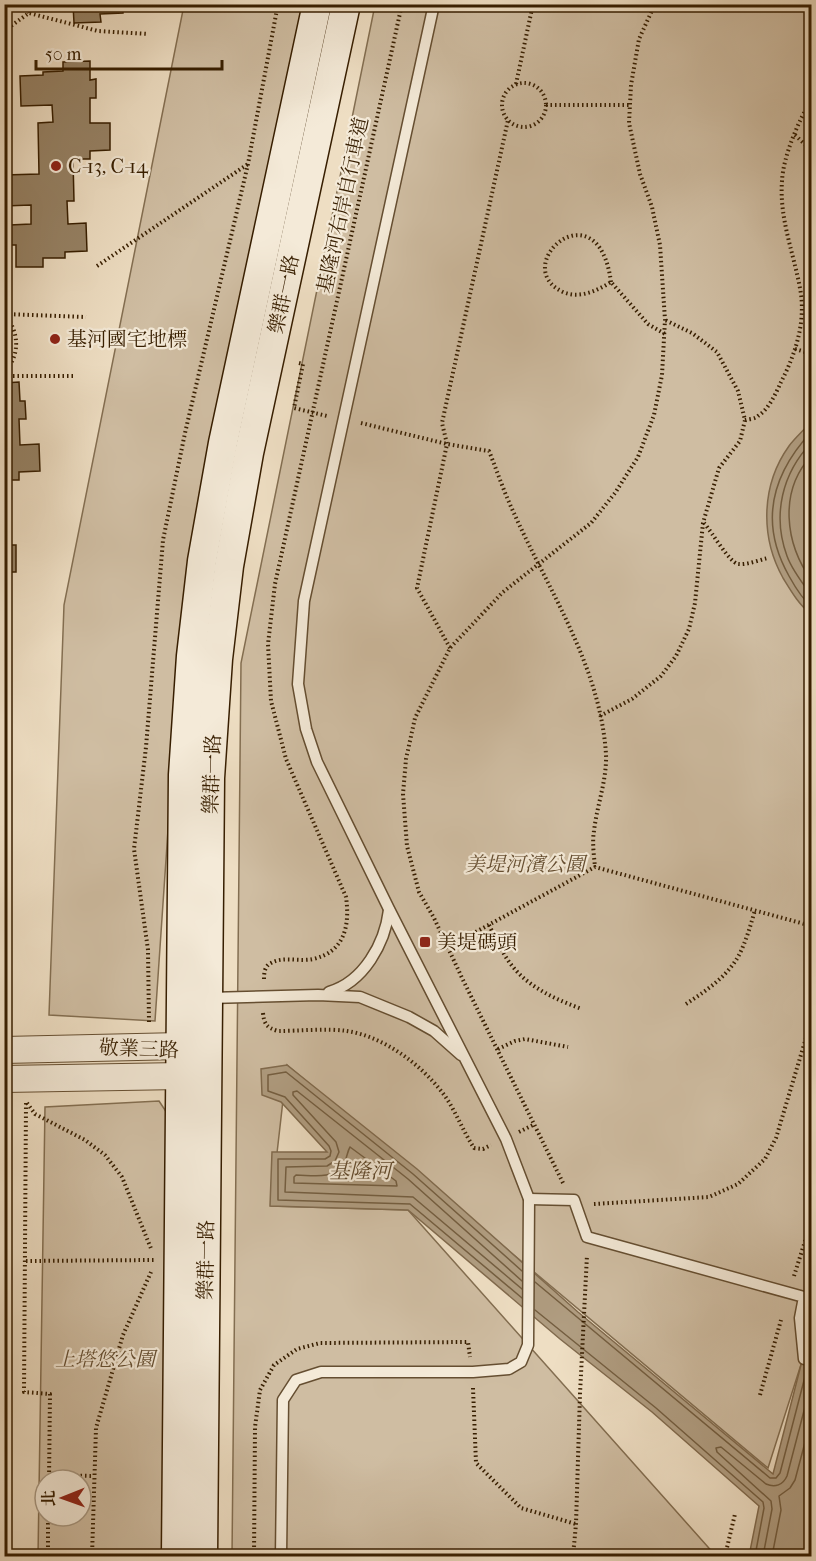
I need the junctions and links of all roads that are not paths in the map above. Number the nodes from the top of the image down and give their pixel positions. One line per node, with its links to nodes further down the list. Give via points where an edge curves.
1 (318, 4): 6 (main road, 樂群一路, via 223,443 202,561 183,775)
2 (346, 4): 6 (main road, 樂群一路, via 229,566 218,659)
3 (434, 4): 4 (lane, via 304,601 298,684 317,762)
4 (389, 909): 5 (lane, via 384,936 364,968 340,989); 10 (lane)
5 (318, 995): 6 (lane); 10 (lane, via 360,997 409,1017 434,1031)
6 (195, 998): 7 (main road, 樂群一路); 9 (main road, 樂群一路)
7 (181, 1046): 8 (street, 敬業三路); 9 (street, 敬業三路); 11 (main road, 樂群一路)
8 (4, 1050)
9 (208, 1061): 11 (street, 敬業三路); 16 (main road, 樂群一路)
10 (468, 1061): 13 (lane, via 506,1139)
11 (181, 1076): 12 (street, 敬業三路); 15 (main road, 樂群一路)
12 (4, 1079)
13 (528, 1199): 14 (lane, via 574,1200 587,1237 804,1297 800,1318); 17 (lane, via 528,1345 521,1362 509,1369 473,1372 321,1372 296,1380 283,1400)
14 (804, 1359)
15 (176, 1557)
16 (203, 1557)
17 (281, 1557)

